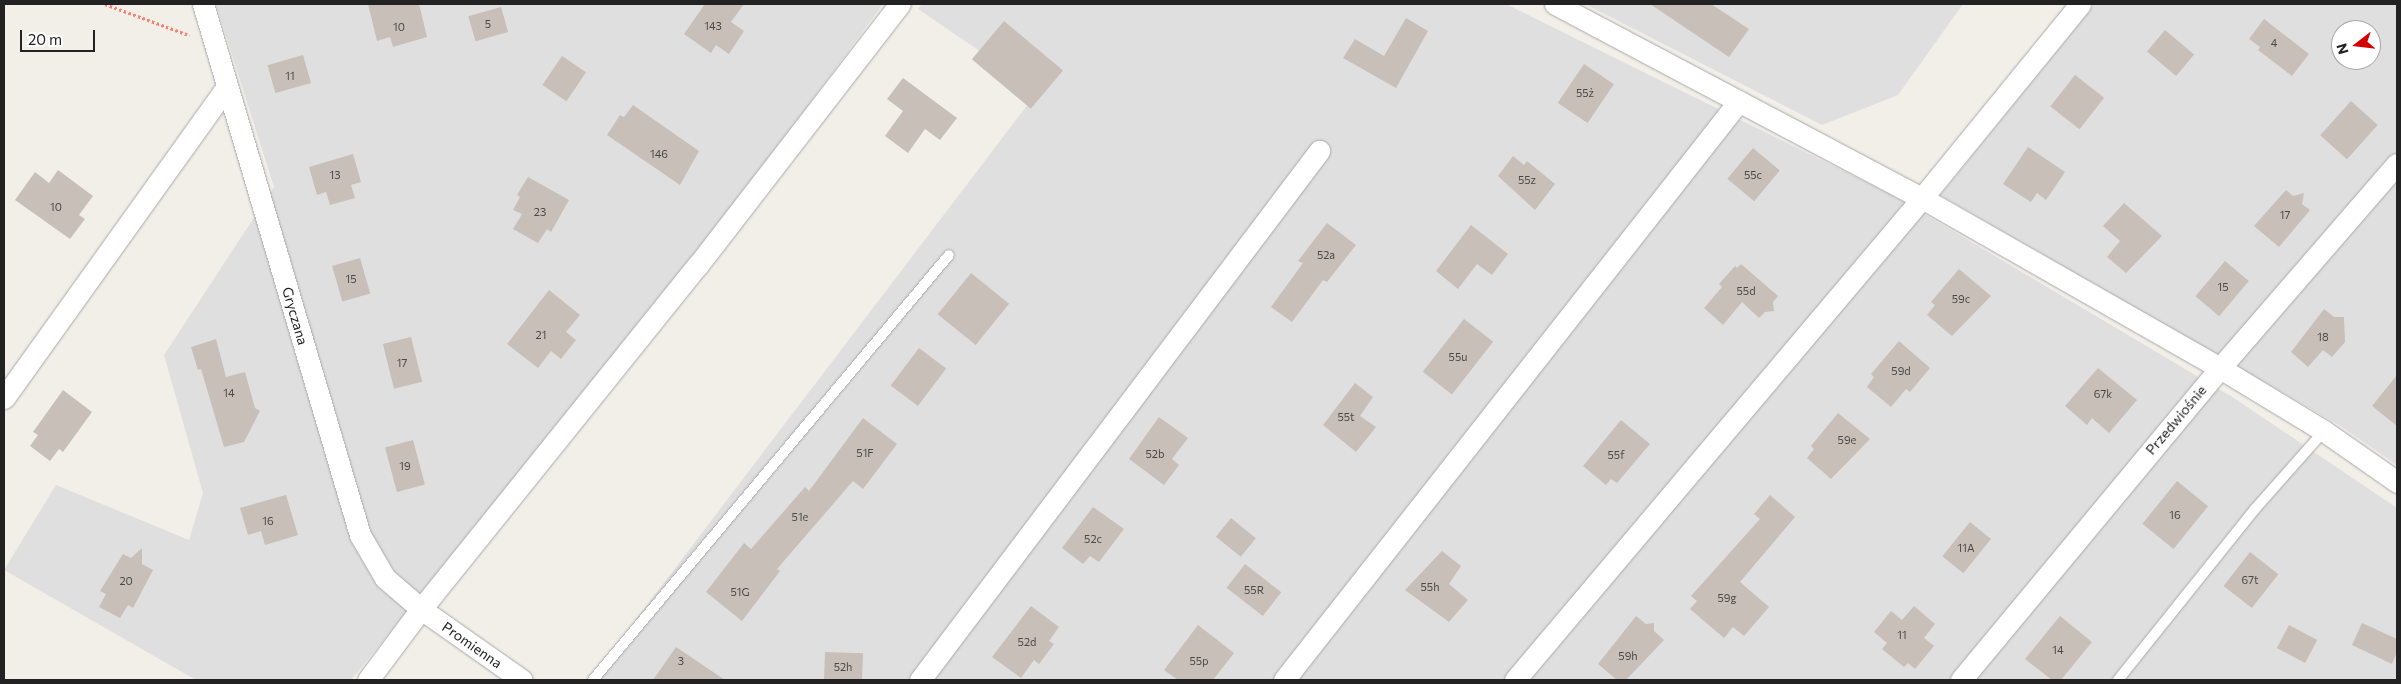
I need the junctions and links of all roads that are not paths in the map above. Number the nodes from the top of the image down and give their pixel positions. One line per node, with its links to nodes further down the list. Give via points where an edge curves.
1 (203, 4): 5 (street, Gryczana)
2 (900, 4): 15 (street, via 698,265)
3 (1554, 4): 6 (street)
4 (2080, 4): 9 (street)
5 (227, 86): 12 (street); 15 (street, Gryczana, via 360,534 385,578)
6 (1739, 101): 9 (street); 20 (street)
7 (1319, 151): 19 (street)
8 (2397, 164): 11 (street, Przedwiośnie)
9 (1922, 198): 11 (street); 21 (street)
10 (949, 255): 18 (lane)
11 (2220, 368): 13 (street); 22 (street, Przedwiośnie)
12 (4, 398)
13 (2324, 431): 14 (street); 23 (lane, via 2255,509)
14 (2397, 482)
15 (421, 609): 16 (street); 17 (street, Promienna)
16 (368, 680)
17 (522, 680)
18 (593, 680)
19 (920, 680)
20 (1284, 680)
21 (1515, 680)
22 (1961, 680)
23 (2118, 680)

